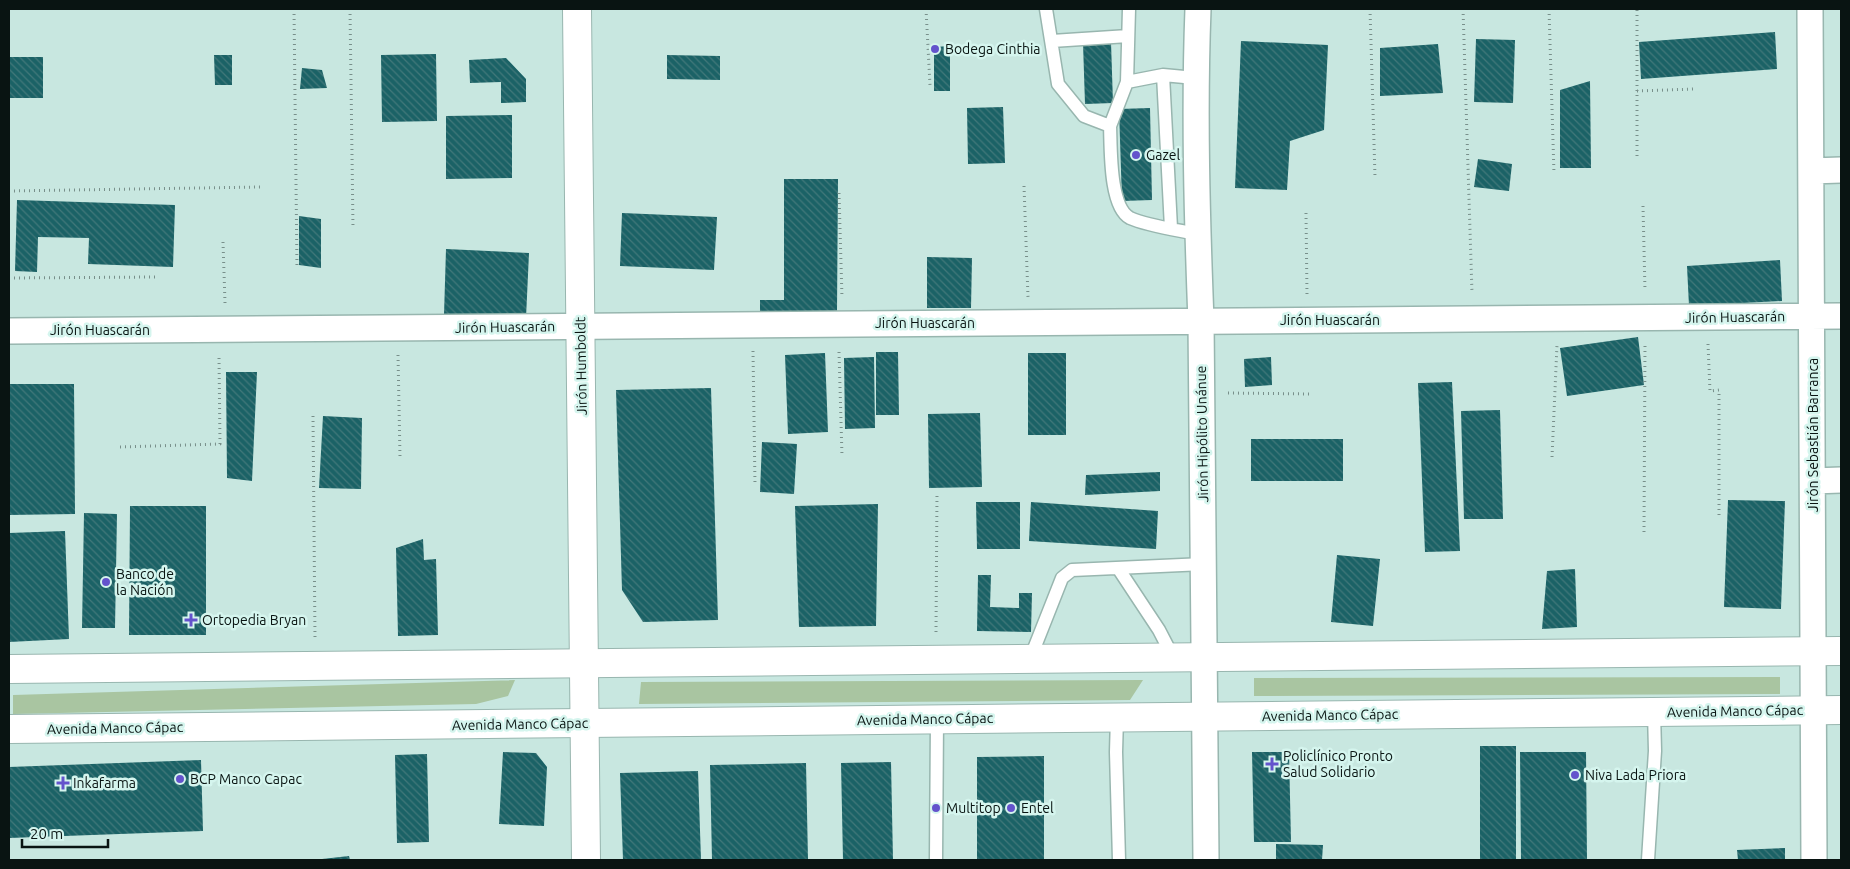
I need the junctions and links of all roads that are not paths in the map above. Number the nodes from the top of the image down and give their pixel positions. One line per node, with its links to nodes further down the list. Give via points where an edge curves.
1 (577, 9): 19 (main road, Jirón Humboldt)
2 (1046, 9): 7 (lane)
3 (1129, 9): 6 (lane)
4 (1198, 9): 9 (street, Jirón Hipólito Unánue)
5 (1810, 9): 13 (street, Jirón Sebastián Barranca)
6 (1128, 36): 7 (lane); 10 (lane)
7 (1052, 41): 11 (lane, via 1058,84 1084,116)
8 (1163, 75): 9 (lane); 10 (lane); 14 (lane)
9 (1195, 78): 15 (street, Jirón Hipólito Unánue)
10 (1128, 82): 11 (lane)
11 (1110, 126): 14 (lane, via 1115,193 1120,206 1129,217)
12 (1841, 170): 13 (street)
13 (1811, 171): 16 (street, Jirón Sebastián Barranca)
14 (1171, 228): 15 (lane)
15 (1197, 234): 18 (street, Jirón Hipólito Unánue)
16 (1812, 316): 17 (street, Jirón Huascarán); 18 (street, Jirón Huascarán); 21 (street, Jirón Sebastián Barranca)
17 (1841, 316)
18 (1202, 321): 19 (street, Jirón Huascarán); 23 (street, Jirón Hipólito Unánue)
19 (580, 326): 20 (street, Jirón Huascarán); 30 (main road, Jirón Humboldt)
20 (9, 331)
21 (1813, 480): 22 (street); 25 (street, Jirón Sebastián Barranca)
22 (1841, 480)
23 (1204, 564): 24 (lane); 28 (street, Jirón Hipólito Unánue)
24 (1118, 568): 27 (lane); 29 (lane, via 1072,570 1062,578)
25 (1814, 651): 26 (main road); 28 (main road); 32 (street, Jirón Sebastián Barranca)
26 (1841, 651)
27 (1173, 657): 28 (main road); 29 (main road)
28 (1206, 657): 35 (street, Jirón Hipólito Unánue)
29 (1030, 659): 30 (main road)
30 (584, 663): 31 (main road); 38 (main road, Jirón Humboldt)
31 (9, 669)
32 (1813, 710): 33 (main road, Avenida Manco Cápac); 34 (main road, Avenida Manco Cápac); 45 (street, Jirón Sebastián Barranca)
33 (1841, 710)
34 (1654, 712): 35 (main road, Avenida Manco Cápac); 44 (lane, via 1655,751)
35 (1205, 716): 36 (main road, Avenida Manco Cápac); 43 (street, Jirón Hipólito Unánue)
36 (1117, 717): 37 (main road, Avenida Manco Cápac); 42 (lane)
37 (937, 719): 38 (main road, Avenida Manco Cápac); 41 (lane)
38 (585, 723): 39 (main road, Avenida Manco Cápac); 40 (main road, Jirón Humboldt)
39 (9, 729)
40 (586, 860)
41 (936, 860)
42 (1118, 860)
43 (1206, 860)
44 (1648, 860)
45 (1814, 860)

